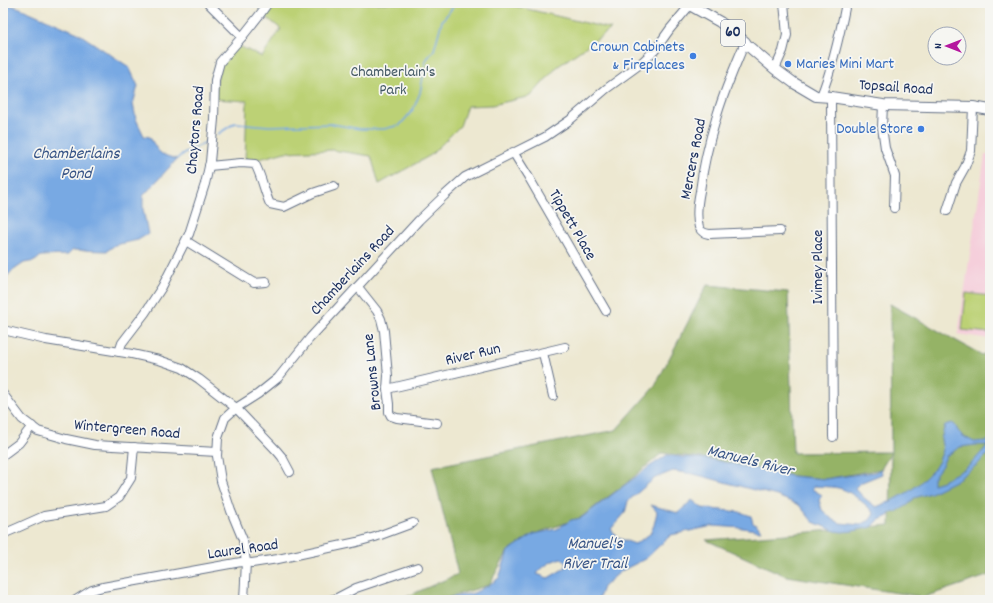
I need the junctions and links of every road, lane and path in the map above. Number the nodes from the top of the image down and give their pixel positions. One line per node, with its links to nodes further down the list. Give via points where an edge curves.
1 (208, 3): 6 (street)
2 (268, 3): 6 (street, Chaytors Road)
3 (784, 3): 8 (street, via 787,36)
4 (846, 3): 9 (street, via 839,40 826,84)
5 (688, 4): 7 (main road, Topsail Road / 60, via 720,22); 13 (street, Chamberlains Road, via 656,50 639,65 570,120 545,137)
6 (242, 37): 14 (street, Chaytors Road, via 220,62 215,80)
7 (745, 42): 8 (main road, Topsail Road / 60); 18 (street, Mercers Road, via 714,125 698,201 699,227 702,232 709,234)
8 (775, 69): 9 (main road, Topsail Road / 60, via 816,96)
9 (826, 96): 10 (main road, Topsail Road / 60); 33 (street, Ivimey Place)
10 (883, 105): 11 (main road, Topsail Road / 60); 16 (street, via 882,127 885,148 895,176)
11 (973, 107): 12 (main road, Topsail Road / 60); 17 (street, via 971,151 956,182)
12 (990, 110)
13 (513, 152): 21 (street, Chamberlains Road, via 465,177 419,220); 22 (street, Tippett Place)
14 (209, 166): 15 (street, via 255,164 270,204 284,207); 19 (street, Chaytors Road)
15 (334, 186)
16 (894, 208)
17 (947, 211)
18 (780, 231)
19 (186, 241): 20 (street, via 254,283); 25 (street, Chaytors Road, via 162,287 122,343)
20 (266, 282)
21 (358, 288): 27 (street, Browns Lane, via 381,319 388,376); 30 (street, Chamberlains Road, via 310,338 278,378)
22 (606, 311)
23 (3, 330): 25 (street)
24 (565, 347): 26 (street, River Run)
25 (119, 352): 30 (street, via 148,357 182,368)
26 (543, 353): 27 (street, River Run); 29 (street)
27 (387, 389): 31 (street, Browns Lane, via 389,412 392,416)
28 (3, 394): 32 (street, Wintergreen Road, via 22,419)
29 (553, 396)
30 (236, 408): 35 (street, Chamberlains Road, via 225,418 218,438); 37 (street, via 282,457)
31 (436, 423)
32 (32, 426): 34 (street, Wintergreen Road, via 38,431 95,445); 36 (street, via 19,442)
33 (833, 437)
34 (134, 447): 35 (street, Wintergreen Road); 39 (street, via 131,478 119,497 106,506 44,516)
35 (217, 452): 40 (street, Chamberlains Road, via 221,481 243,540)
36 (3, 455)
37 (290, 472)
38 (413, 523): 40 (street, Laurel Road, via 357,542 278,559)
39 (3, 534)
40 (246, 562): 42 (street, Laurel Road, via 99,588); 43 (street, Chamberlains Road)
41 (418, 566): 44 (street)
42 (76, 600)
43 (244, 600)
44 (330, 600)

